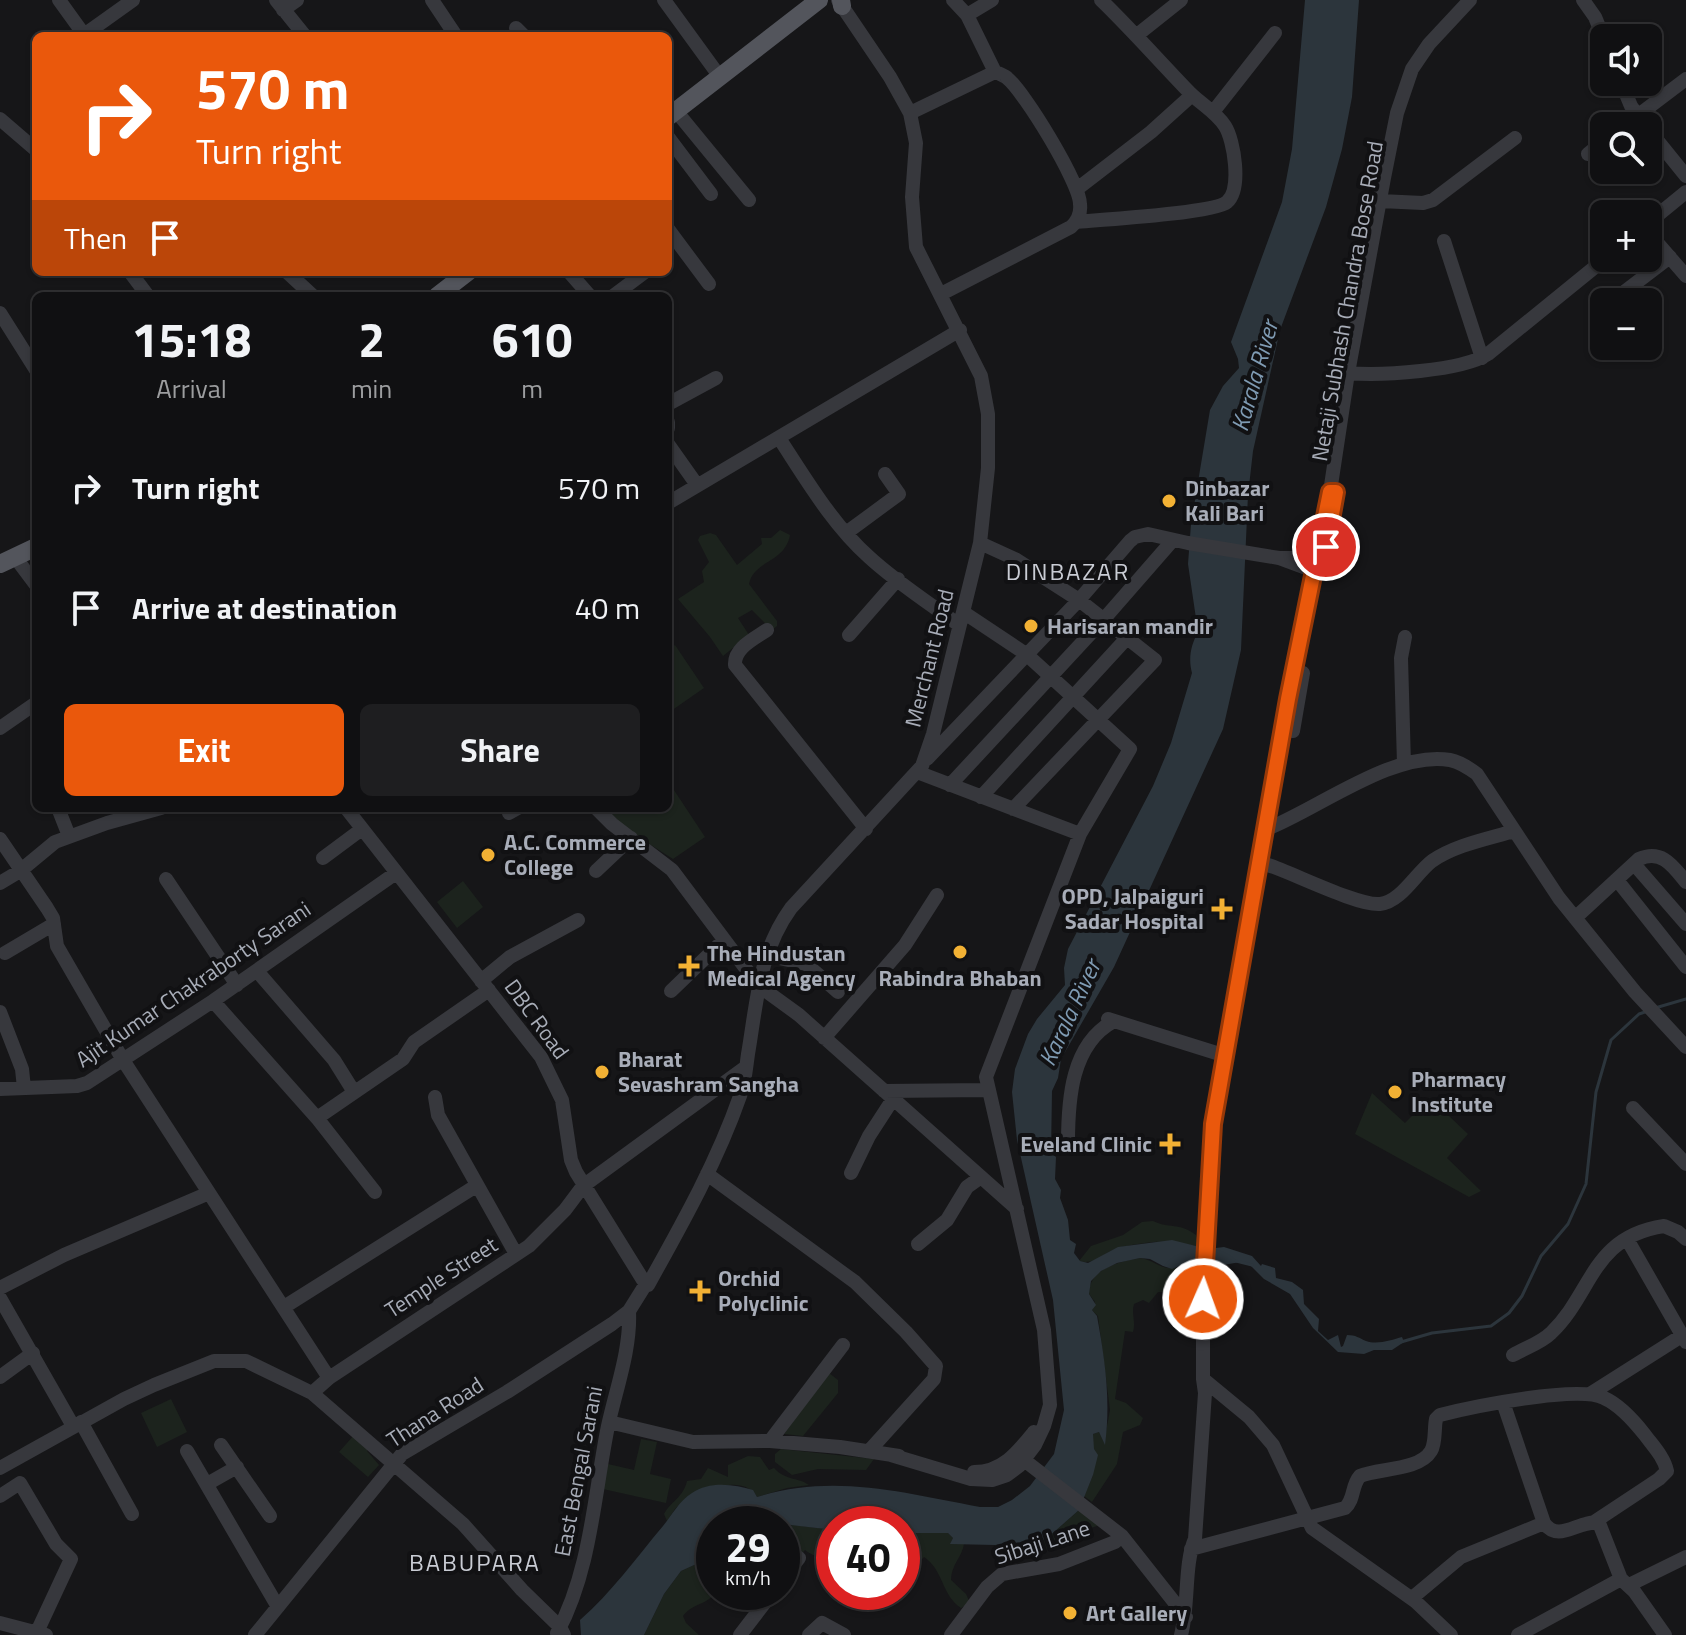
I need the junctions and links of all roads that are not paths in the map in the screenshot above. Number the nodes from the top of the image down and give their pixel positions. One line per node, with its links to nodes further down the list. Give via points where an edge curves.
1 (59, 0): 17 (street)
2 (133, 0): 18 (street)
3 (297, 0): 14 (street)
4 (432, 0): 20 (street)
5 (664, 0): 24 (street)
6 (819, 0): 24 (main road)
7 (953, 0): 15 (street)
8 (992, 0): 15 (street)
9 (1101, 0): 22 (street)
10 (1181, 0): 22 (street)
11 (1473, 0): 42 (street, Netaji Subhash Chandra Bose Road, via 1415,63 1404,88)
12 (1583, 0): 16 (street)
13 (840, 2): 30 (street, Merchant Road)
14 (279, 5): 19 (street)
15 (967, 15): 23 (street)
16 (1598, 24)
17 (81, 32)
18 (89, 32)
19 (302, 32)
20 (453, 32)
21 (1275, 33): 28 (street)
22 (1137, 35): 26 (street)
23 (995, 72): 30 (street); 38 (street, via 1007,77 1020,94)
24 (720, 77): 27 (main road)
25 (1686, 79): 29 (street)
26 (1192, 95): 28 (street); 38 (street)
27 (672, 112)
28 (1213, 112): 44 (street, via 1229,132 1234,150 1228,202)
29 (1655, 112)
30 (910, 113): 61 (street, Merchant Road, via 916,143 916,247)
31 (672, 114): 41 (street)
32 (0, 119): 36 (street)
33 (1515, 138): 42 (street, via 1433,200)
34 (672, 142): 40 (street)
35 (1662, 146): 37 (street)
36 (32, 147)
37 (1686, 176)
38 (1077, 189): 44 (street, via 1081,203)
39 (1686, 192): 43 (street)
40 (711, 194)
41 (749, 200)
42 (1383, 201): 68 (street, Netaji Subhash Chandra Bose Road)
43 (1662, 212)
44 (1076, 222): 61 (street)
45 (672, 234): 55 (street)
46 (1444, 241): 66 (street)
47 (1662, 248): 48 (street)
48 (1670, 257): 54 (street); 56 (street)
49 (1590, 271): 66 (street)
50 (291, 276): 57 (street)
51 (463, 276): 58 (main road)
52 (572, 276): 59 (street)
53 (640, 276): 60 (street)
54 (1686, 276)
55 (709, 284)
56 (1630, 288)
57 (309, 292)
58 (442, 292)
59 (586, 292)
60 (618, 292)
61 (941, 294): 64 (street, Merchant Road)
62 (0, 304): 63 (street)
63 (4, 321): 65 (street); 67 (street)
64 (960, 330): 71 (street); 79 (street, Merchant Road, via 987,397 988,468)
65 (32, 356)
66 (1482, 358): 68 (street, via 1426,370)
67 (32, 364)
68 (1351, 374): 75 (street, Netaji Subhash Chandra Bose Road)
69 (716, 378): 70 (street)
70 (672, 402)
71 (779, 438): 74 (street); 77 (street)
72 (672, 450): 74 (street)
73 (885, 474): 77 (street, via 899,494)
74 (697, 485): 76 (street)
75 (1333, 492): 82 (street, Netaji Subhash Chandra Bose Road); 107 (street, Netaji Subhash Chandra Bose Road)
76 (672, 501)
77 (846, 533): 83 (street)
78 (1173, 540): 82 (street); 85 (street, via 1148,534 1135,537); 87 (street)
79 (980, 543): 85 (street); 86 (street, Merchant Road)
80 (32, 549): 81 (main road)
81 (8, 560): 84 (street)
82 (1315, 564): 107 (street, Netaji Subhash Chandra Bose Road, via 1288,699)
83 (898, 579): 86 (street); 89 (street)
84 (32, 581)
85 (1079, 600): 87 (street); 92 (street)
86 (961, 619): 92 (street); 99 (street, Merchant Road, via 933,734)
87 (1104, 619): 91 (street); 93 (street)
88 (767, 630): 109 (street, via 741,648 735,665)
89 (849, 635)
90 (1405, 637): 98 (street)
91 (1127, 638): 94 (street); 96 (street, via 1155,660)
92 (1026, 654): 93 (street); 99 (street)
93 (1050, 676): 94 (street); 100 (street)
94 (1073, 697): 96 (street); 101 (street)
95 (32, 706): 97 (street)
96 (1097, 718): 102 (street); 111 (street, via 1130,749)
97 (0, 728)
98 (1404, 764): 107 (street); 110 (street, via 1446,759 1467,767)
99 (919, 769): 100 (street); 109 (street, Merchant Road)
100 (950, 785): 101 (street)
101 (981, 797): 102 (street)
102 (1013, 809): 111 (street)
103 (60, 812): 112 (street)
104 (148, 812): 112 (street)
105 (349, 812): 108 (street, DBC Road)
106 (600, 812): 113 (street)
107 (1271, 828): 117 (street, Netaji Subhash Chandra Bose Road); 144 (street, Netaji Subhash Chandra Bose Road)
108 (362, 829): 115 (street); 120 (street, DBC Road)
109 (866, 829): 132 (street, Merchant Road, via 791,908)
110 (1514, 831): 117 (street, via 1434,860 1384,903 1364,902); 126 (street)
111 (1080, 834): 149 (street, via 1001,1025)
112 (69, 836): 118 (street, via 48,846)
113 (631, 838): 119 (street); 130 (street, via 672,870)
114 (0, 839): 118 (street)
115 (323, 858)
116 (1634, 864): 122 (street); 123 (street, via 1647,856 1665,858); 129 (street)
117 (1268, 865): 156 (street, Netaji Subhash Chandra Bose Road, via 1222,1126)
118 (20, 871): 124 (street); 128 (street)
119 (596, 871)
120 (396, 873): 134 (street, Ajit Kumar Chakraborty Sarani); 136 (street, DBC Road)
121 (166, 879): 135 (street)
122 (1617, 880): 126 (street); 133 (street)
123 (1686, 882)
124 (0, 883)
125 (937, 895): 142 (street, via 905,945)
126 (1575, 918): 143 (street)
127 (578, 920): 136 (street, via 510,957)
128 (54, 924): 131 (street); 145 (street, via 57,946)
129 (1686, 924)
130 (724, 940): 137 (street); 138 (street)
131 (5, 953)
132 (766, 955): 137 (street, Merchant Road); 139 (street, via 806,964)
133 (1686, 967)
134 (257, 971): 135 (street, Ajit Kumar Chakraborty Sarani); 150 (street, via 334,1060)
135 (237, 985): 140 (street, Ajit Kumar Chakraborty Sarani)
136 (485, 985): 150 (street, via 414,1042 403,1059); 162 (street, DBC Road, via 529,1039 557,1087 566,1112 571,1160)
137 (759, 986): 142 (street); 146 (street, Merchant Road)
138 (671, 991)
139 (838, 992)
140 (213, 1001): 145 (street, Ajit Kumar Chakraborty Sarani); 154 (street)
141 (0, 1012): 147 (street)
142 (824, 1038): 151 (street)
143 (1686, 1047)
144 (1226, 1056): 155 (street, via 1107,1019 1075,1075 1068,1100); 156 (street, Netaji Subhash Chandra Bose Road)
145 (123, 1060): 147 (street, Ajit Kumar Chakraborty Sarani, via 80,1086); 164 (street)
146 (746, 1067): 159 (street, Merchant Road, via 741,1094); 162 (street, Temple Street)
147 (24, 1088): 148 (street, Ajit Kumar Chakraborty Sarani)
148 (0, 1089)
149 (987, 1090): 151 (street); 165 (street)
150 (354, 1092): 154 (street)
151 (888, 1095): 158 (street); 160 (street)
152 (435, 1097): 161 (street, via 438,1115)
153 (1633, 1108): 157 (street)
154 (317, 1118): 163 (street)
155 (1068, 1143)
156 (1213, 1151): 183 (street, Netaji Subhash Chandra Bose Road, via 1203,1273)
157 (1686, 1164)
158 (851, 1173)
159 (707, 1174): 171 (street, Merchant Road); 193 (street, via 855,1282 936,1366 934,1379)
160 (981, 1177): 165 (street); 168 (street, via 967,1187 947,1220)
161 (476, 1186): 169 (street); 174 (street)
162 (583, 1186): 169 (street, Temple Street, via 553,1223); 170 (street, DBC Road)
163 (375, 1192)
164 (209, 1193): 173 (street); 174 (street)
165 (1018, 1210): 187 (street, via 1044,1330)
166 (1627, 1239): 167 (street, via 1664,1226); 177 (street); 180 (street, via 1605,1256 1552,1332)
167 (1686, 1239)
168 (918, 1244)
169 (516, 1254): 182 (street, Temple Street)
170 (634, 1263): 171 (street, via 647,1268); 172 (street, DBC Road)
171 (660, 1264): 172 (street, Merchant Road)
172 (645, 1284): 176 (street, Thana Road)
173 (0, 1288)
174 (284, 1307): 182 (street)
175 (3, 1308): 179 (street)
176 (629, 1311): 188 (street, East Bengal Sarani, via 630,1330); 196 (street, Thana Road)
177 (1684, 1339): 185 (street)
178 (843, 1345): 190 (street)
179 (33, 1353): 181 (street); 189 (street)
180 (1513, 1355)
181 (0, 1377)
182 (329, 1378): 184 (street, Temple Street)
183 (1203, 1379): 203 (street, via 1273,1445); 207 (street, Netaji Subhash Chandra Bose Road, via 1197,1393 1186,1537)
184 (312, 1393): 189 (street, via 255,1363 227,1359 154,1385); 196 (street)
185 (1590, 1394): 186 (street); 204 (street, via 1612,1402 1637,1426 1667,1471)
186 (1503, 1402): 203 (street, via 1440,1415 1429,1454 1360,1476 1345,1508); 205 (street)
187 (1050, 1405): 194 (street, via 1017,1452 990,1471); 195 (street)
188 (609, 1422): 190 (street, via 693,1442); 219 (street, East Bengal Sarani, via 584,1560)
189 (77, 1424): 198 (street); 201 (street)
190 (770, 1441): 193 (street)
191 (221, 1445): 197 (street)
192 (187, 1451): 199 (street)
193 (869, 1451): 194 (street)
194 (891, 1455): 195 (street, via 985,1481)
195 (1026, 1462): 206 (street)
196 (393, 1463): 213 (street, Thana Road); 219 (street, via 463,1524)
197 (237, 1467): 199 (street); 202 (street)
198 (0, 1468)
199 (207, 1484): 213 (street)
200 (0, 1496): 220 (street, via 20,1483 56,1544 71,1559)
201 (132, 1514)
202 (270, 1516)
203 (1305, 1517): 207 (street); 212 (street, via 1325,1539)
204 (1594, 1522): 205 (street, via 1561,1533); 210 (street)
205 (1544, 1523): 212 (street, via 1461,1557)
206 (1121, 1535): 211 (street); 225 (street, Sibaji Lane, via 1059,1564 1002,1574)
207 (1191, 1549): 209 (street, Netaji Subhash Chandra Bose Road)
208 (1686, 1557): 210 (street)
209 (1189, 1573): 211 (street); 215 (street, Netaji Subhash Chandra Bose Road)
210 (1625, 1582): 217 (street); 229 (street)
211 (1164, 1589): 215 (street)
212 (1412, 1598): 227 (street)
213 (278, 1607): 221 (street, Thana Road)
214 (759, 1610): 222 (street)
215 (1186, 1617): 226 (street, Netaji Subhash Chandra Bose Road)
216 (0, 1623): 218 (street)
217 (1535, 1631): 228 (street)
218 (17, 1632): 220 (street)
219 (560, 1632)
220 (42, 1634)
221 (257, 1635)
222 (740, 1635)
223 (809, 1635): 224 (street, via 822,1623)
224 (844, 1635)
225 (951, 1635)
226 (1181, 1635)
227 (1451, 1635)
228 (1518, 1635)
229 (1665, 1635)

